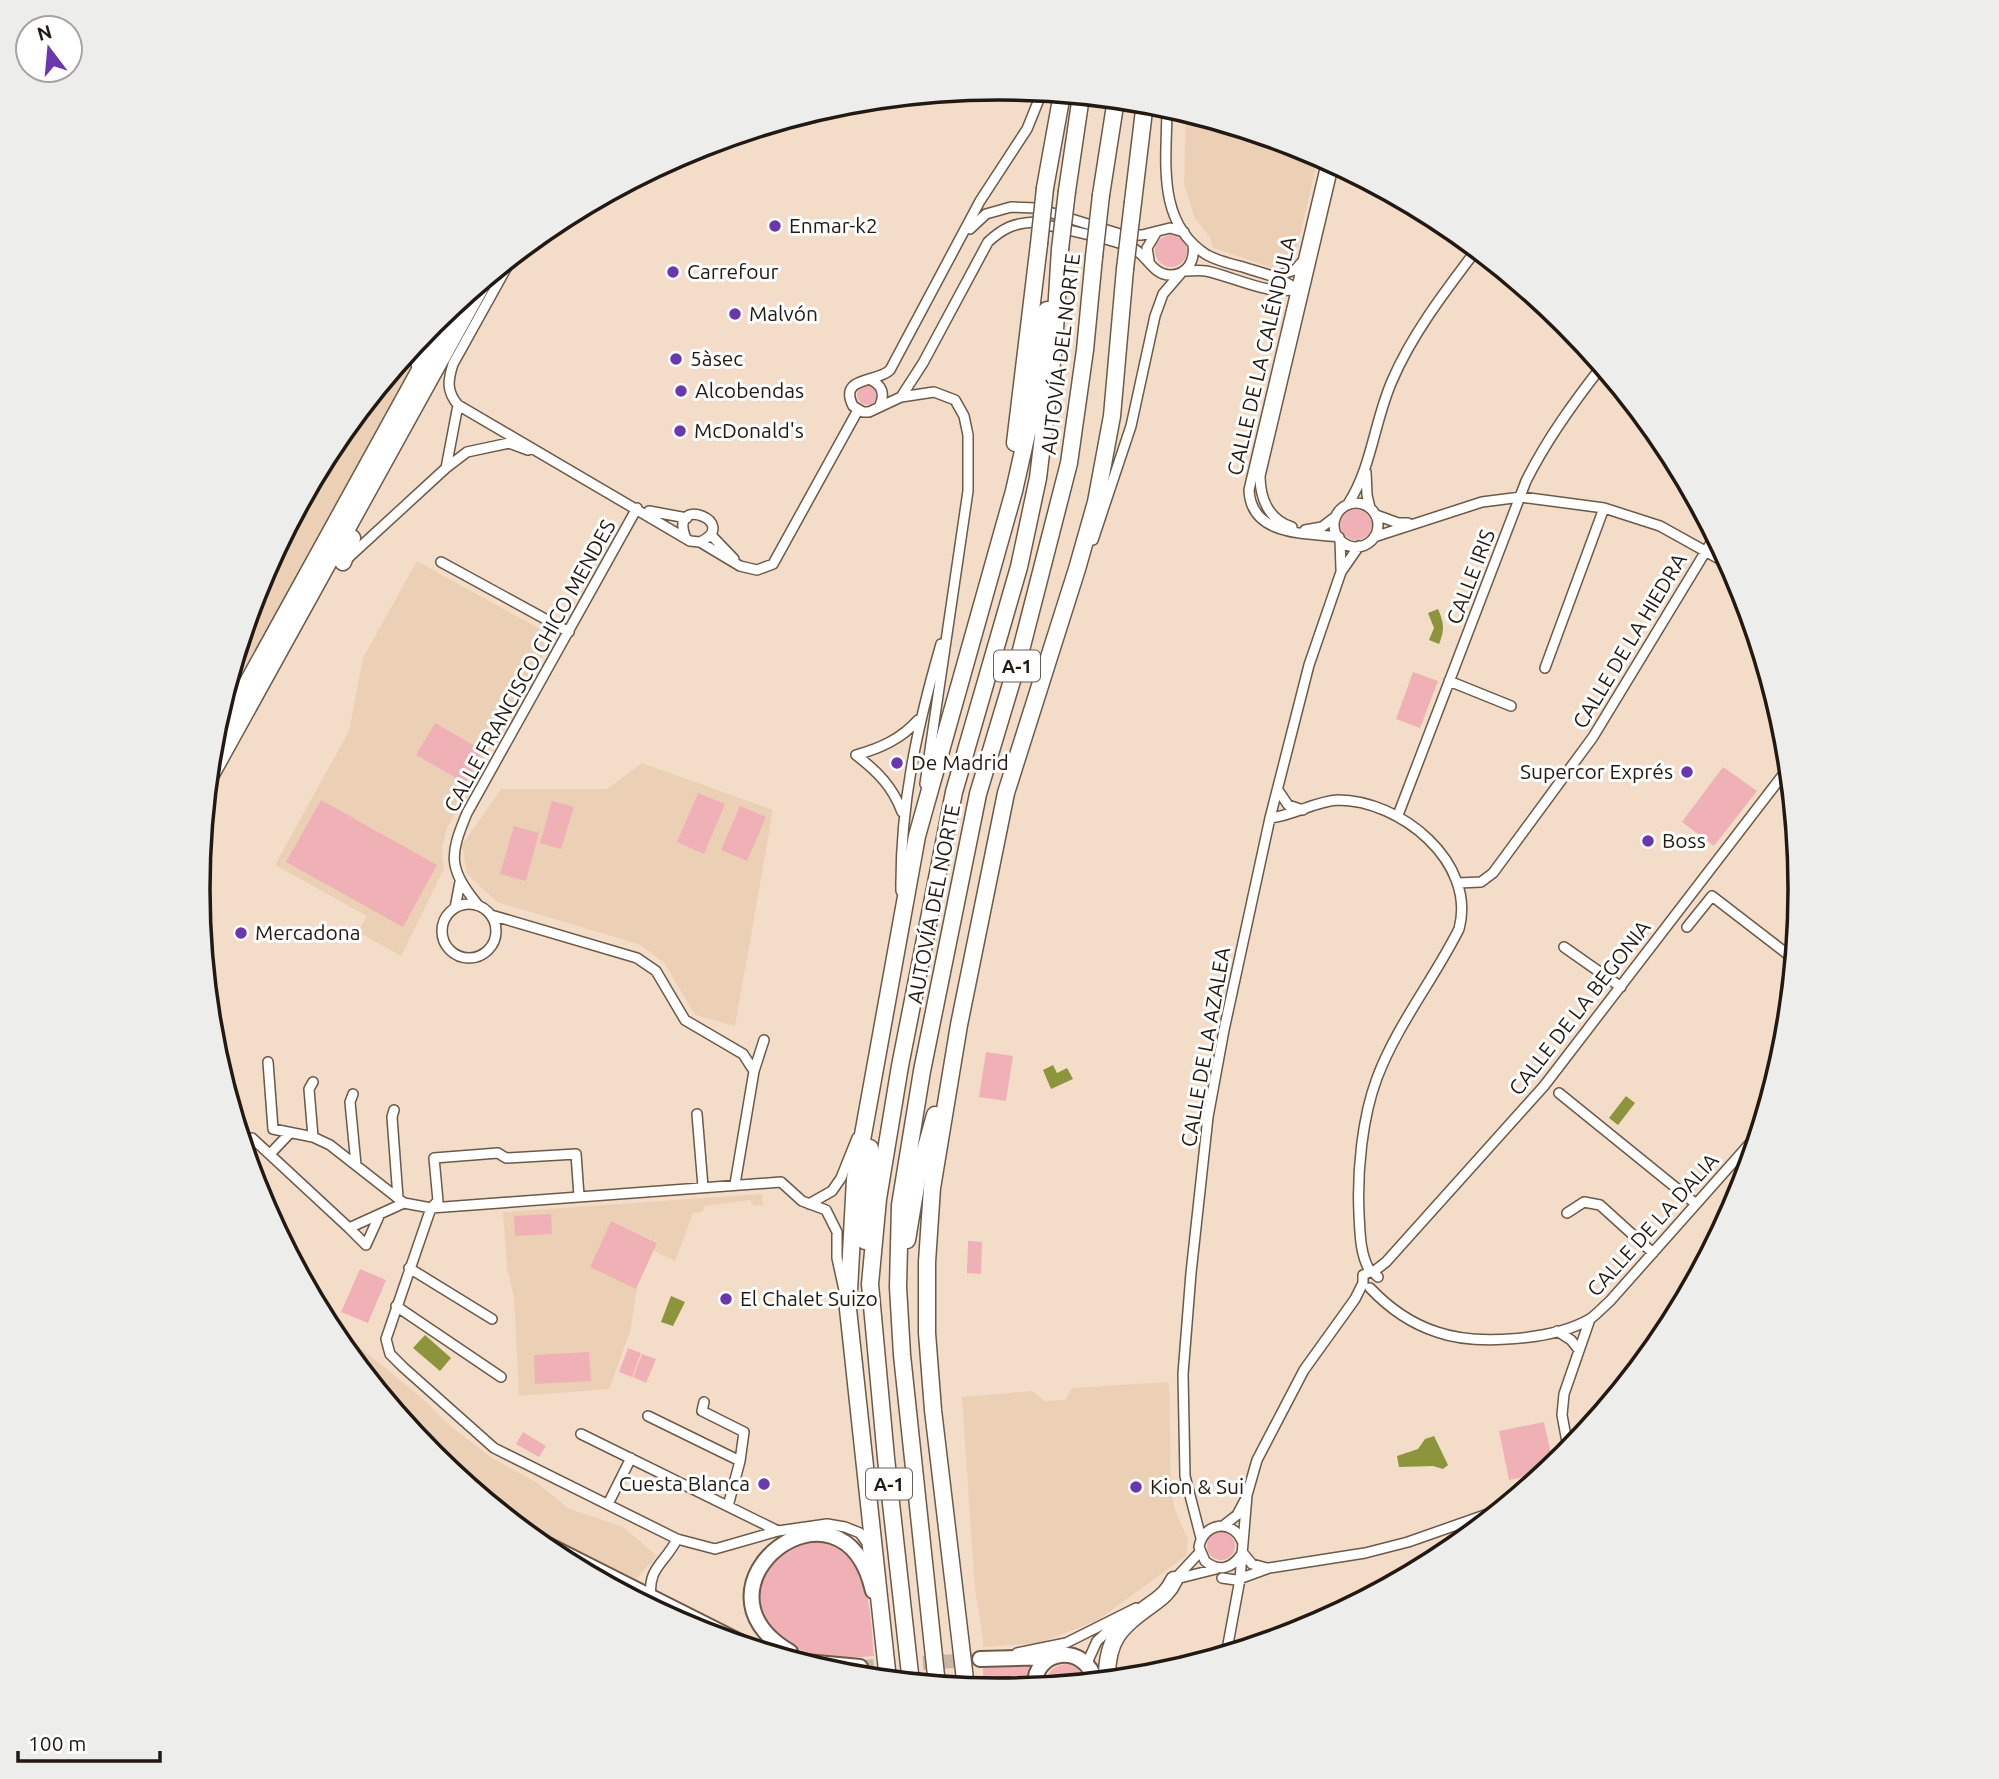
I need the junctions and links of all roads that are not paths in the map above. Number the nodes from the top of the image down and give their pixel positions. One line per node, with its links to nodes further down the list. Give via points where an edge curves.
1 (1038, 101): 13 (street)
2 (1061, 102): 58 (highway, bridge, via 1045,188 1017,429)
3 (1080, 104): 15 (highway, AUTOVÍA DEL NORTE / A-1, bridge)
4 (1114, 109): 121 (highway, AUTOVÍA DEL NORTE / A-1, bridge, via 1069,463 978,794 900,1205)
5 (1145, 114): 60 (highway, bridge, via 1112,416 1096,502)
6 (1167, 118): 8 (street)
7 (1171, 119): 8 (street)
8 (1167, 149): 11 (street, via 1168,199)
9 (1325, 170): 18 (street, CALLE DE LA CALÉNDULA)
10 (1331, 173): 18 (street, CALLE DE LA CALÉNDULA)
11 (1184, 232): 12 (street, via 1170,228); 14 (street)
12 (1157, 233): 13 (street, via 1123,235 1036,208 1011,207 986,214); 17 (street, via 1147,248)
13 (964, 235): 30 (street, via 890,370)
14 (1193, 245): 19 (street, via 1193,259); 20 (street, via 1216,259)
15 (1060, 253): 58 (highway, via 1028,429); 119 (highway, AUTOVÍA DEL NORTE / A-1, via 1055,346 1038,478 1019,567 954,792 900,1066 878,1199)
16 (1471, 257): 37 (street, via 1391,382)
17 (1149, 260): 19 (street, via 1160,272); 31 (street, via 1132,248 1035,222 1003,228 988,242)
18 (1306, 262): 20 (street); 23 (street, CALLE DE LA CALÉNDULA); 25 (street, CALLE DE LA CALÉNDULA, via 1307,284)
19 (1182, 272): 22 (street, via 1205,271); 60 (street, via 1163,294 1155,316 1131,426 1090,548)
20 (1271, 276): 23 (street)
21 (501, 278): 32 (street, via 453,364 448,382)
22 (1267, 288): 23 (street); 25 (street)
23 (1296, 289): 25 (street, CALLE DE LA CALÉNDULA, via 1299,297)
24 (472, 302): 38 (highway)
25 (1294, 313): 44 (street, CALLE DE LA CALÉNDULA, via 1260,487 1266,508 1284,525 1312,530); 50 (street, CALLE DE LA CALÉNDULA, via 1250,476 1249,497 1266,524)
26 (442, 330): 29 (highway)
27 (416, 358): 29 (street)
28 (1597, 373): 39 (street, CALLE IRIS, via 1544,446)
29 (418, 374): 67 (highway)
30 (871, 380): 33 (street, via 881,387); 34 (street, via 852,388 850,400)
31 (901, 397): 33 (street); 62 (street, via 934,392 955,400 964,416 968,491)
32 (458, 405): 35 (street); 36 (street)
33 (880, 405): 34 (street, via 869,412)
34 (858, 410): 59 (street, via 773,564 757,570)
35 (555, 461): 36 (street, via 509,443 467,452); 41 (street)
36 (446, 468): 56 (street)
37 (1366, 471): 40 (street); 43 (street)
38 (368, 492): 56 (highway); 69 (highway)
39 (1521, 496): 42 (street); 46 (street, via 1482,502); 65 (street, CALLE IRIS)
40 (1348, 504): 43 (street); 44 (street)
41 (637, 508): 45 (street); 48 (street); 63 (street, CALLE FRANCISCO CHICO MENDES)
42 (1604, 508): 54 (street, via 1660,526); 64 (street)
43 (1373, 512): 46 (street, via 1398,523); 49 (street, via 1378,525)
44 (1335, 517): 50 (street)
45 (687, 518): 47 (street, via 699,514 708,518); 48 (street)
46 (1420, 523): 49 (street)
47 (711, 535): 51 (street); 59 (street)
48 (685, 536): 51 (street)
49 (1374, 537): 53 (street)
50 (1339, 538): 53 (street); 61 (street, CALLE DE LA AZALEA)
51 (700, 542): 59 (street)
52 (1710, 544): 54 (street, CALLE DE LA HIEDRA)
53 (1359, 546): 61 (street, CALLE DE LA AZALEA)
54 (1706, 551): 55 (street); 79 (street, CALLE DE LA HIEDRA, via 1593,737 1493,873 1481,882)
55 (1715, 556)
56 (343, 562)
57 (441, 562): 63 (street)
58 (993, 562): 76 (highway)
59 (740, 566)
60 (1077, 569): 90 (highway, via 1006,793)
61 (1341, 572): 71 (street, CALLE DE LA AZALEA, via 1309,665)
62 (951, 608): 68 (street); 76 (street)
63 (569, 632): 78 (street, CALLE FRANCISCO CHICO MENDES, via 467,813 453,852)
64 (1545, 668)
65 (1449, 681): 66 (street); 74 (street, CALLE IRIS)
66 (1511, 706)
67 (229, 717)
68 (919, 719): 73 (street); 73 (street, via 905,734 856,755 878,772)
69 (222, 755)
70 (1781, 778): 89 (street, CALLE DE LA BEGONIA)
71 (1278, 790): 72 (street, via 1288,805); 75 (street, CALLE DE LA AZALEA)
72 (1305, 810): 74 (street, via 1337,800); 75 (street)
73 (903, 814): 84 (street)
74 (1398, 815): 79 (street, via 1430,842)
75 (1270, 818): 141 (street, CALLE DE LA AZALEA, via 1208,1117 1191,1273 1183,1374 1185,1476)
76 (917, 836): 77 (highway)
77 (910, 876): 84 (highway); 119 (highway, via 871,1130 864,1264)
78 (460, 882): 80 (street, CALLE FRANCISCO CHICO MENDES); 81 (street, CALLE FRANCISCO CHICO MENDES)
79 (1458, 883): 118 (street, via 1462,902 1459,929 1390,1051 1369,1106 1358,1191 1362,1245)
80 (478, 905): 81 (street); 82 (street)
81 (455, 908): 86 (street, via 443,925 444,943 450,950 458,956 476,957)
82 (491, 915): 83 (street); 86 (street)
83 (524, 923): 86 (street, via 505,929); 93 (street, via 637,958 656,971 685,1020 743,1054)
84 (901, 925): 99 (highway)
85 (1687, 927): 88 (street, via 1713,896)
86 (495, 939)
87 (1564, 947): 89 (street)
88 (1787, 953)
89 (1621, 987): 118 (street, CALLE DE LA BEGONIA, via 1544,1086)
90 (959, 1025): 121 (highway, via 917,1180); 164 (highway, via 932,1188 927,1286 933,1410)
91 (764, 1040): 93 (street)
92 (268, 1062): 100 (street, via 273,1129)
93 (754, 1071): 106 (street)
94 (313, 1082): 101 (street, via 309,1089)
95 (1559, 1093): 110 (street)
96 (353, 1094): 105 (street)
97 (394, 1110): 109 (street)
98 (697, 1114): 107 (street)
99 (864, 1121): 111 (street, via 841,1178 832,1191); 123 (highway, via 855,1179)
100 (290, 1133): 101 (street); 103 (street)
101 (313, 1137): 105 (street)
102 (252, 1138): 103 (street)
103 (270, 1154): 115 (street)
104 (1742, 1156): 110 (street, CALLE DE LA DALIA)
105 (356, 1165): 109 (street)
106 (735, 1184): 107 (street); 111 (street, via 781,1181)
107 (703, 1187): 108 (street)
108 (579, 1196): 112 (street); 112 (street, via 576,1154 434,1158 438,1201)
109 (401, 1200): 112 (street); 114 (street)
110 (1696, 1203): 116 (street, CALLE DE LA DALIA)
111 (809, 1204): 123 (street, via 826,1210 837,1232 837,1258)
112 (431, 1208): 117 (street)
113 (1567, 1213): 116 (street, via 1584,1202 1600,1205)
114 (380, 1214): 115 (street); 115 (street, via 366,1245)
115 (349, 1228)
116 (1653, 1253): 125 (street, CALLE DE LA DALIA)
117 (409, 1268): 122 (street); 124 (street)
118 (1374, 1273): 120 (street, via 1376,1286); 120 (street, via 1363,1275)
119 (870, 1284): 162 (highway, AUTOVÍA DEL NORTE / A-1)
120 (1367, 1286): 126 (street, CALLE DE LA DALIA, via 1396,1311 1438,1333 1493,1339); 135 (street, via 1304,1370 1257,1460)
121 (898, 1287): 163 (highway, AUTOVÍA DEL NORTE / A-1)
122 (396, 1306): 128 (street); 136 (street, via 386,1339 390,1354 403,1367 494,1448)
123 (848, 1309): 153 (highway)
124 (492, 1319)
125 (1590, 1319): 126 (street, CALLE DE LA DALIA); 127 (street)
126 (1557, 1331): 127 (street)
127 (1578, 1350): 132 (street, via 1562,1415)
128 (501, 1377)
129 (704, 1402): 134 (street, via 702,1411 744,1432)
130 (648, 1416): 134 (street)
131 (581, 1434): 133 (street)
132 (1566, 1439)
133 (631, 1458): 136 (street); 137 (street)
134 (740, 1461): 137 (street)
135 (1247, 1495): 139 (street, via 1237,1514); 143 (street)
136 (608, 1504): 142 (street)
137 (728, 1506): 140 (street)
138 (1476, 1519): 145 (street, via 1354,1555)
139 (1223, 1525): 141 (street); 143 (street, via 1236,1531)
140 (778, 1531): 142 (street, via 715,1549); 147 (street, via 827,1524 860,1534 867,1543)
141 (1201, 1538): 144 (street)
142 (677, 1539): 150 (street, via 653,1574)
143 (1242, 1550): 145 (street, via 1252,1564); 146 (street, via 1230,1566); 148 (street)
144 (1200, 1552): 146 (street); 149 (street)
145 (1269, 1568): 148 (street)
146 (1215, 1570): 148 (street); 149 (street); 151 (street)
147 (870, 1575): 153 (main road); 155 (main road, via 850,1544 832,1535 795,1538 776,1548 753,1583 753,1605 758,1626)
148 (1240, 1579): 151 (street)
149 (1174, 1580): 152 (street); 160 (highway, via 1170,1590 1114,1638)
150 (651, 1599)
151 (1235, 1603): 154 (street)
152 (1136, 1608): 157 (street, via 1066,1643); 158 (street, via 1097,1641)
153 (884, 1637): 159 (highway)
154 (1228, 1645)
155 (784, 1649)
156 (1052, 1657): 157 (main road); 158 (main road, via 1064,1654); 165 (main road)
157 (980, 1659)
158 (1087, 1663): 161 (main road)
159 (887, 1671)
160 (1107, 1671)
161 (1093, 1673)
162 (910, 1674)
163 (936, 1677)
164 (973, 1678)
165 (1036, 1678)

